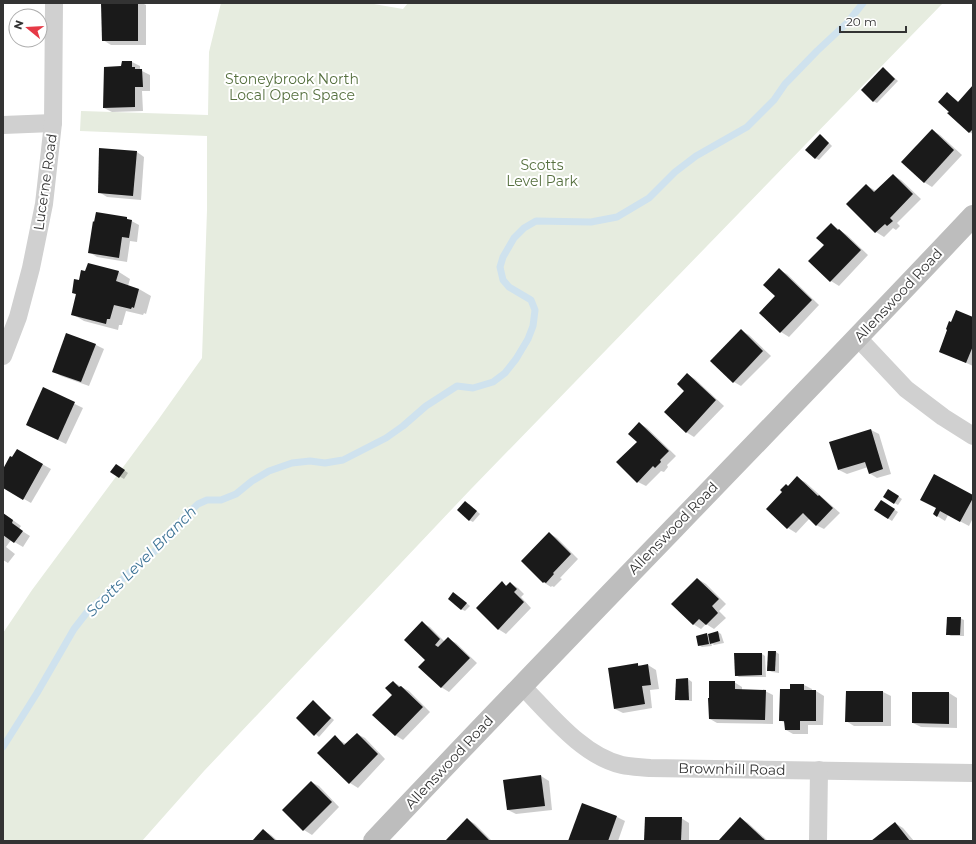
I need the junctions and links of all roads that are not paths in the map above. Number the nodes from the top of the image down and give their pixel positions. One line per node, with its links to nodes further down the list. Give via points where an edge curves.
1 (54, 3): 2 (street, Lucerne Road)
2 (53, 123): 3 (street); 6 (street, Lucerne Road, via 44,204 31,268 18,317)
3 (3, 125)
4 (973, 216): 5 (street, Allenswood Road)
5 (858, 338): 7 (street, via 906,389); 8 (street, Allenswood Road)
6 (3, 356)
7 (973, 436)
8 (521, 685): 9 (street, Brownhill Road, via 578,742 598,756 622,765 650,768); 11 (street, Allenswood Road)
9 (819, 770): 10 (street, Brownhill Road); 12 (street)
10 (973, 773)
11 (374, 841)
12 (818, 841)

